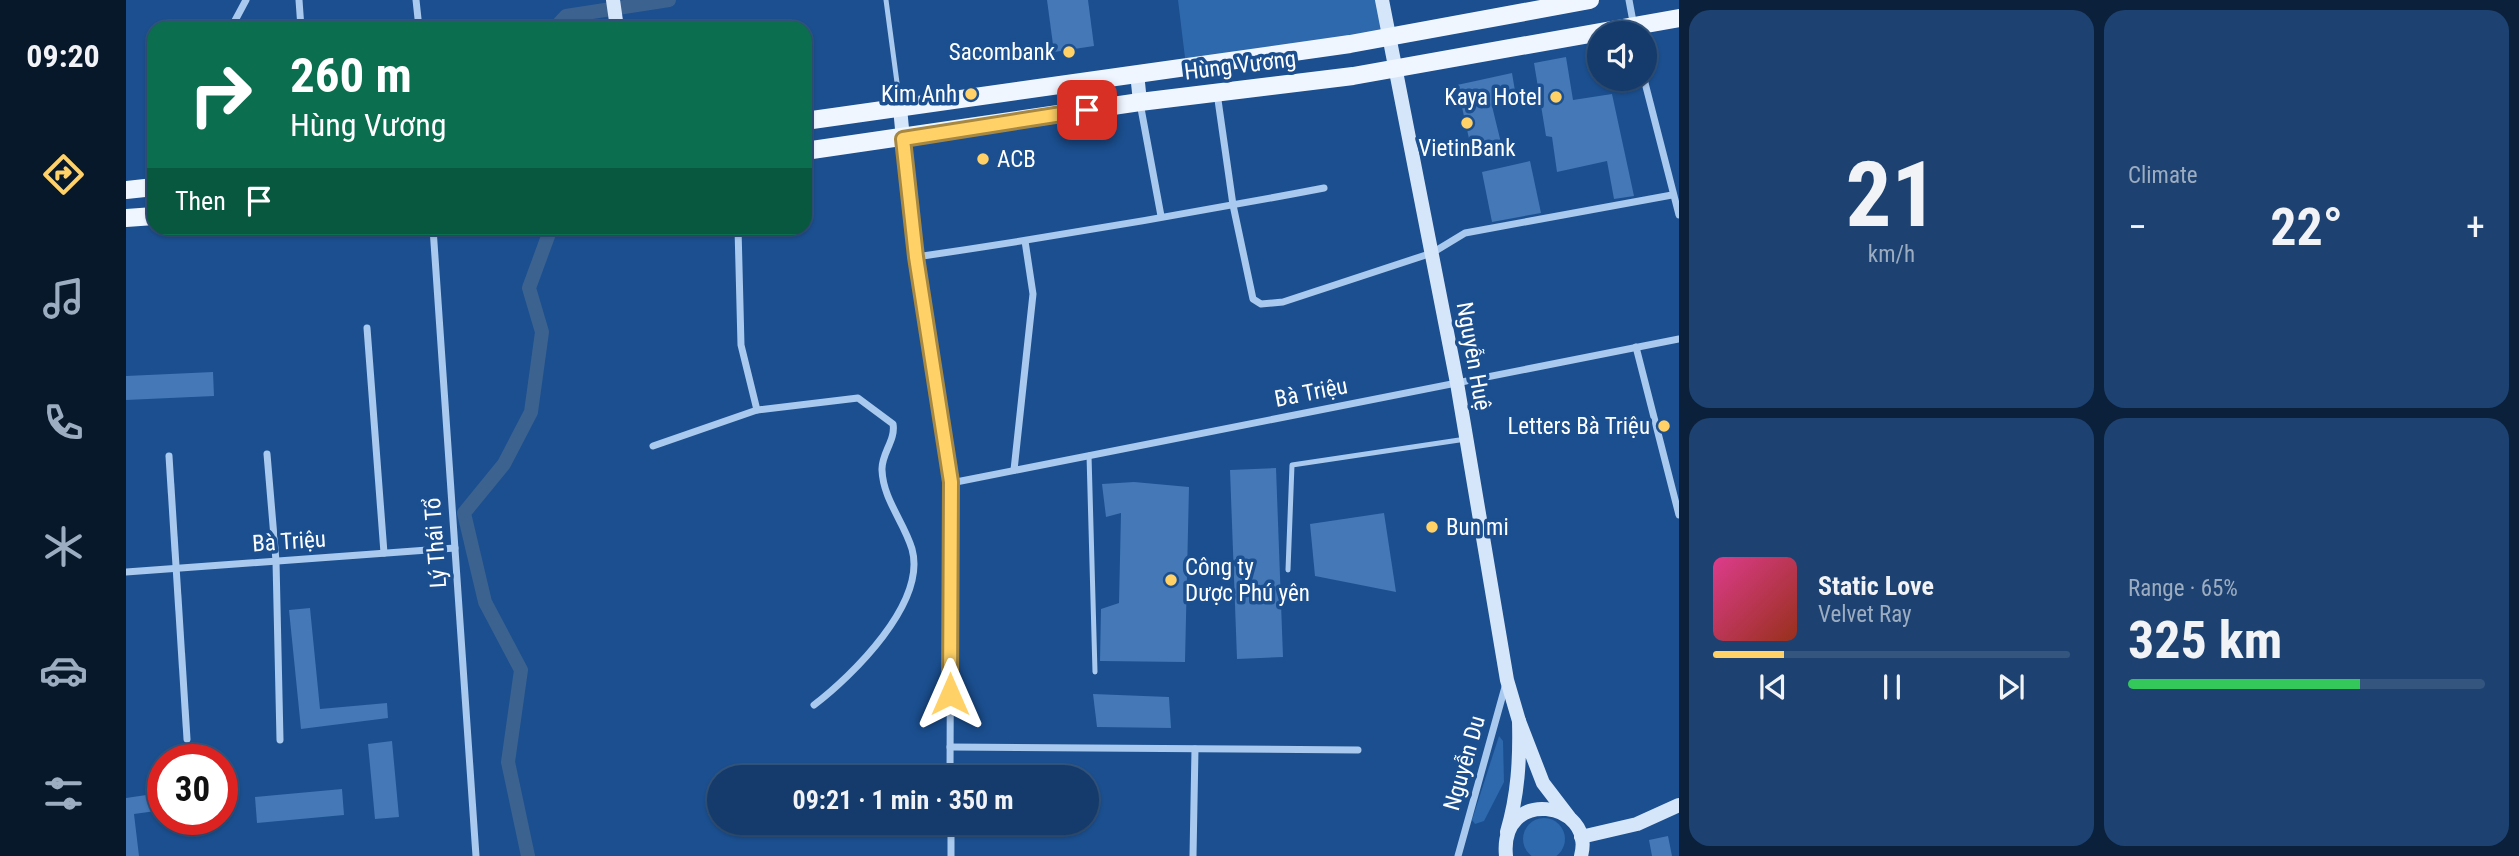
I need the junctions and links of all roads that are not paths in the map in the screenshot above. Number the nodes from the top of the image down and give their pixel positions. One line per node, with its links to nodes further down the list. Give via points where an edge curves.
1 (246, 0): 10 (street)
2 (299, 0): 11 (street)
3 (416, 0): 12 (street)
4 (613, 0): 13 (main road)
5 (886, 0): 23 (lane)
6 (1382, 0): 16 (main road, Nguyễn Huệ)
7 (1590, 0): 16 (main road, Hùng Vương)
8 (1629, 0): 14 (street)
9 (1679, 18): 15 (main road, Hùng Vương)
10 (235, 21)
11 (300, 21)
12 (418, 21)
13 (616, 21)
14 (1632, 21)
15 (1657, 24)
16 (1389, 35): 18 (main road, Nguyễn Huệ); 19 (main road, Hùng Vương)
17 (1587, 37): 18 (main road, Hùng Vương)
18 (1396, 67): 21 (main road, Hùng Vương); 39 (main road, Nguyễn Huệ)
19 (1136, 73): 22 (main road); 23 (main road, Hùng Vương)
20 (1647, 91): 30 (street)
21 (1217, 93): 22 (main road, Hùng Vương); 31 (street)
22 (1140, 102): 25 (main road, Hùng Vương); 34 (street)
23 (900, 108): 24 (main road, Hùng Vương); 25 (main road)
24 (812, 120)
25 (903, 139): 26 (main road, Hùng Vương); 40 (street)
26 (812, 150)
27 (147, 188): 29 (main road)
28 (1324, 188): 31 (street)
29 (126, 190)
30 (1672, 195): 32 (street); 39 (street, via 1465,233)
31 (1233, 205): 34 (street); 39 (street, via 1253,299 1261,304 1283,302)
32 (1679, 215)
33 (147, 216): 35 (main road)
34 (1161, 216): 38 (street)
35 (126, 218)
36 (433, 235): 54 (street, Lý Thái Tổ)
37 (738, 235): 45 (street, via 741,345)
38 (1025, 241): 40 (street); 51 (street, via 1033,294)
39 (1432, 253): 44 (main road, Nguyễn Huệ)
40 (916, 257): 52 (street)
41 (367, 328): 55 (street)
42 (1679, 339): 43 (street, Bà Triệu)
43 (1636, 347): 44 (street, Bà Triệu); 53 (street)
44 (1457, 383): 46 (main road, Nguyễn Huệ); 49 (street, Bà Triệu)
45 (757, 410): 47 (street); 62 (street, via 858,398 893,424 881,467 889,500 913,552 901,613 857,670)
46 (1466, 439): 58 (lane, via 1292,465); 61 (main road, Nguyễn Huệ)
47 (653, 446)
48 (267, 454): 56 (street)
49 (1089, 455): 51 (street, Bà Triệu); 60 (lane)
50 (169, 456): 57 (street)
51 (1014, 470): 52 (street, Bà Triệu)
52 (951, 482): 66 (street)
53 (1679, 514)
54 (455, 548): 55 (street, Bà Triệu); 75 (street, Lý Thái Tổ)
55 (384, 553): 56 (street, Bà Triệu)
56 (276, 561): 57 (street, Bà Triệu); 65 (street)
57 (177, 569): 59 (street, Bà Triệu); 64 (street)
58 (1288, 570)
59 (126, 572)
60 (1095, 672)
61 (1507, 680): 63 (main road, Nguyễn Huệ); 78 (street, Nguyễn Du)
62 (814, 705)
63 (1519, 721): 71 (main road, via 1543,783); 72 (main road, via 1520,770)
64 (187, 739)
65 (280, 740)
66 (950, 747): 67 (street); 69 (street)
67 (1195, 749): 68 (street); 77 (street)
68 (1358, 750)
69 (950, 765)
70 (1679, 804): 74 (main road, via 1637,824)
71 (1569, 817): 72 (main road, via 1546,808 1534,809); 74 (main road)
72 (1507, 832): 79 (main road)
73 (951, 835): 76 (street)
74 (1581, 837): 80 (main road)
75 (476, 856)
76 (951, 856)
77 (1193, 856)
78 (1458, 856)
79 (1506, 856)
80 (1581, 856)

